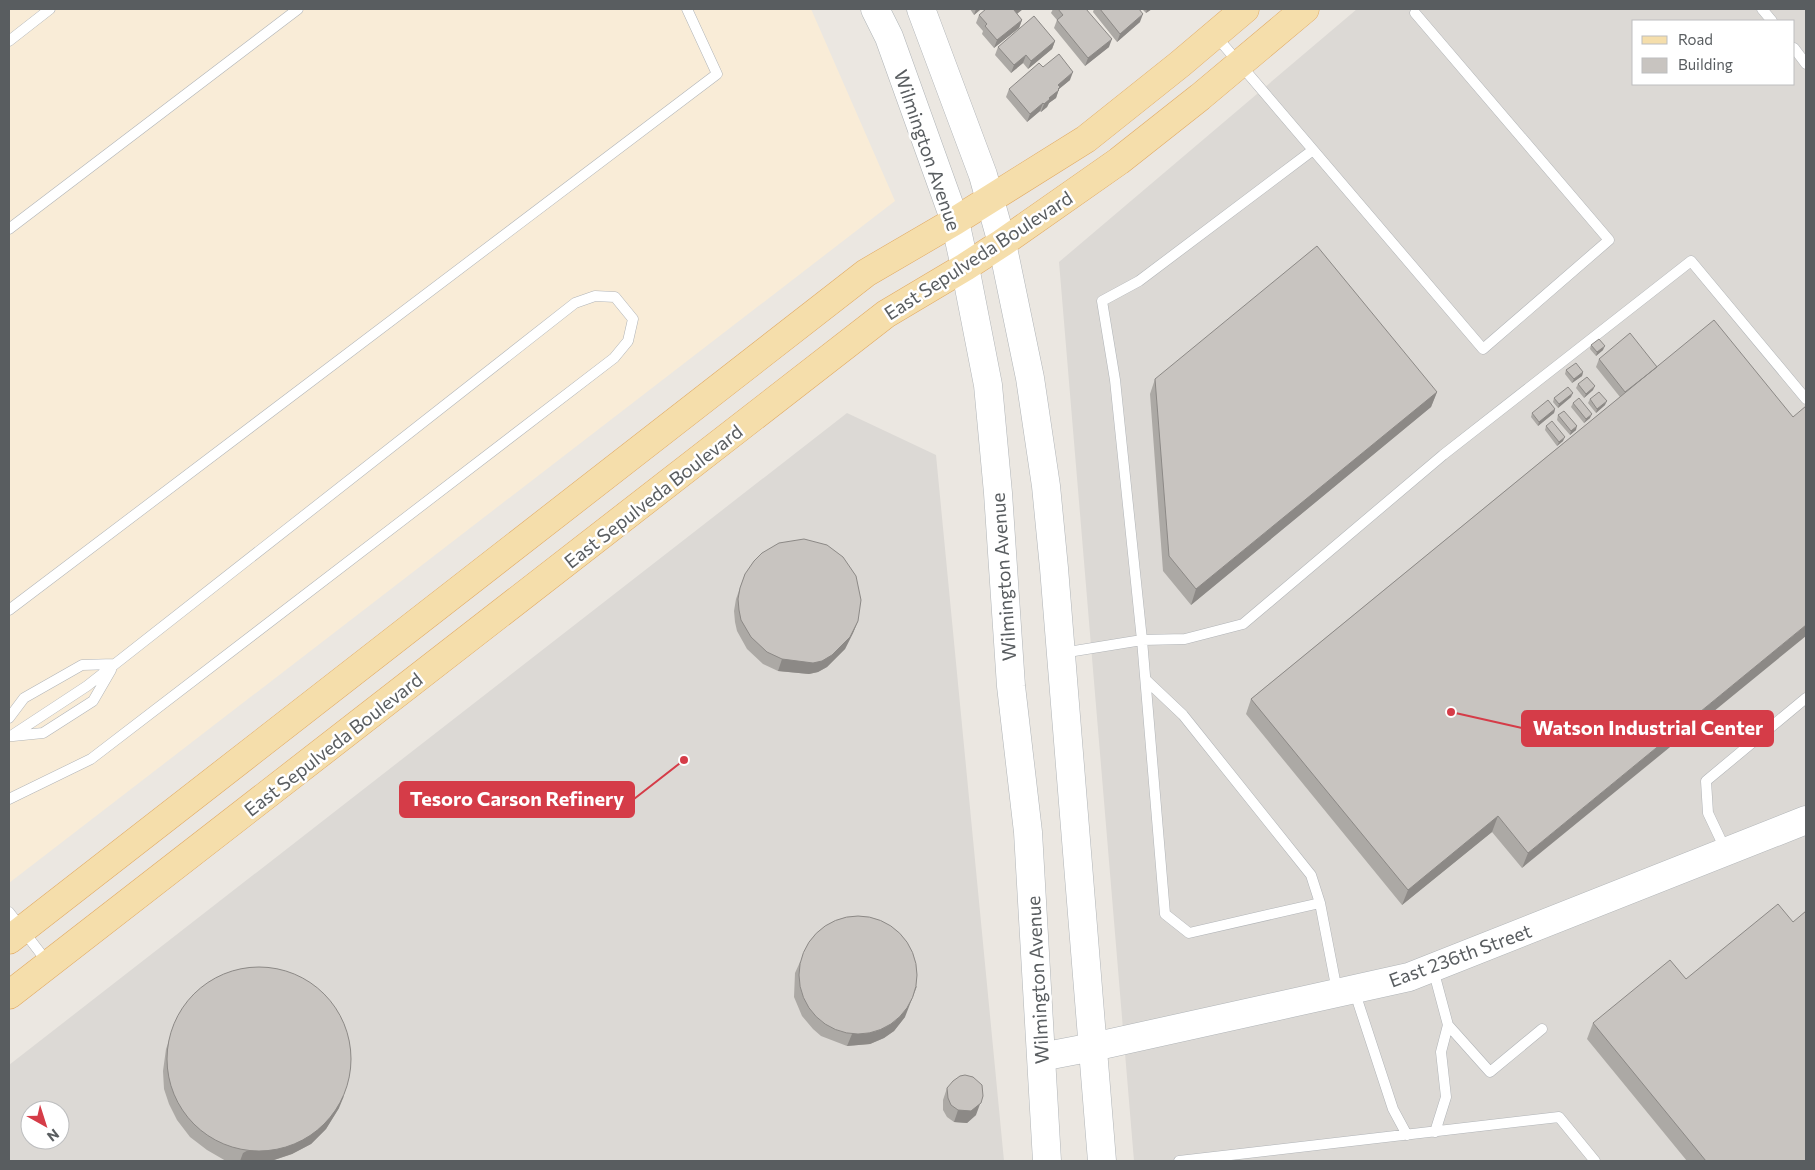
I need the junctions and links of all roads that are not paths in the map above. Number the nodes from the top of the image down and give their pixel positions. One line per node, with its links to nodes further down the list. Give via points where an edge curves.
1 (50, 9): 12 (lane)
2 (298, 9): 19 (lane)
3 (687, 9): 23 (lane, via 716,74)
4 (875, 9): 18 (main road, Wilmington Avenue, via 889,37)
5 (921, 9): 17 (main road)
6 (1246, 9): 11 (main road, East Sepulveda Boulevard)
7 (1305, 9): 14 (main road, East Sepulveda Boulevard)
8 (1762, 9): 10 (lane)
9 (1415, 12): 16 (lane, via 1609,240 1483,349)
10 (1771, 20)
11 (1214, 35): 14 (lane); 17 (main road, East Sepulveda Boulevard, via 1086,139)
12 (9, 41)
13 (1795, 49): 15 (lane)
14 (1239, 64): 16 (lane); 20 (main road, East Sepulveda Boulevard, via 1119,161)
15 (1806, 64)
16 (1313, 150): 24 (lane, via 1139,281 1102,301 1115,380)
17 (989, 199): 18 (main road, East Sepulveda Boulevard); 20 (main road)
18 (955, 221): 21 (main road, Wilmington Avenue); 35 (main road, East Sepulveda Boulevard, via 866,273)
19 (9, 229)
20 (1002, 243): 21 (main road, East Sepulveda Boulevard); 25 (main road, via 1033,398 1046,486)
21 (966, 267): 36 (main road, East Sepulveda Boulevard, via 886,314); 43 (main road, Wilmington Avenue, via 988,385 1011,686 1028,832)
22 (1806, 399): 24 (lane, via 1691,261 1443,455 1243,624 1185,639)
23 (9, 610)
24 (1142, 640): 25 (lane); 27 (lane)
25 (1061, 653): 42 (main road)
26 (114, 664): 29 (lane, via 82,665 24,698); 30 (lane); 30 (lane, via 93,701 43,733); 31 (lane, via 575,303 595,296 615,297 633,319 628,341 614,358 91,759)
27 (1146, 680): 34 (lane, via 1183,715 1312,875); 34 (lane, via 1165,914 1189,933)
28 (1806, 698): 33 (lane, via 1706,781 1708,813)
29 (9, 718)
30 (10, 736)
31 (9, 799)
32 (1806, 820): 33 (main road, East 236th Street)
33 (1726, 852): 37 (main road, East 236th Street)
34 (1320, 904): 38 (lane)
35 (13, 927): 36 (lane)
36 (49, 964): 39 (main road, East Sepulveda Boulevard)
37 (1432, 968): 38 (main road, East 236th Street, via 1409,977); 40 (lane)
38 (1346, 991): 42 (main road, East 236th Street); 45 (lane, via 1393,1110)
39 (9, 995)
40 (1448, 1025): 41 (lane, via 1490,1072); 44 (lane, via 1441,1052 1446,1096)
41 (1542, 1029)
42 (1092, 1047): 43 (main road, East 236th Street); 47 (main road)
43 (1041, 1057): 46 (main road, Wilmington Avenue)
44 (1434, 1132): 45 (lane); 49 (lane, via 1558,1117)
45 (1407, 1135): 48 (lane)
46 (1047, 1161)
47 (1102, 1161)
48 (1179, 1161)
49 (1595, 1161)

